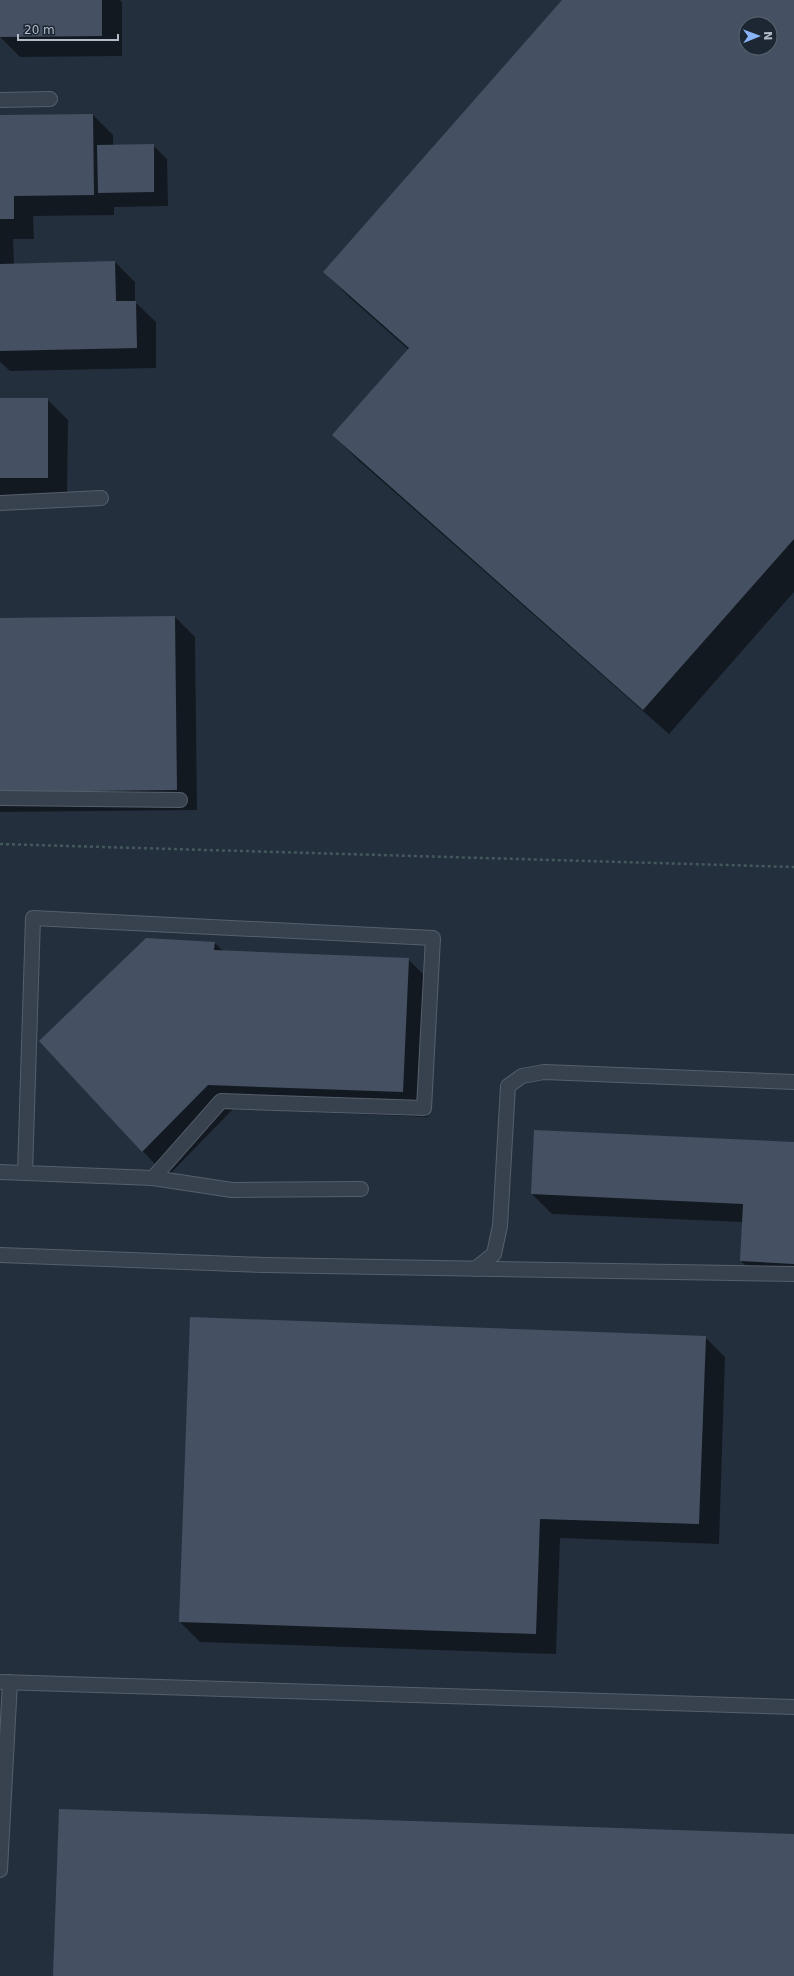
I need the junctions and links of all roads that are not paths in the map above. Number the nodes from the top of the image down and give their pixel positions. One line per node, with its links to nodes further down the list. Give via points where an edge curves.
1 (50, 99): 2 (lane)
2 (0, 100)
3 (101, 498): 4 (lane)
4 (0, 503)
5 (0, 798): 6 (lane)
6 (180, 800)
7 (794, 1082): 13 (lane, via 544,1072 522,1076 508,1086 500,1226 494,1254)
8 (0, 1172): 9 (lane)
9 (25, 1173): 10 (lane); 10 (lane, via 33,918 433,938 424,1108 221,1101)
10 (153, 1178): 11 (lane, via 232,1190)
11 (361, 1189)
12 (0, 1255): 13 (lane, via 264,1265)
13 (475, 1269): 14 (lane)
14 (794, 1274)
15 (5, 1682): 16 (lane); 17 (lane)
16 (794, 1707)
17 (0, 1870)

